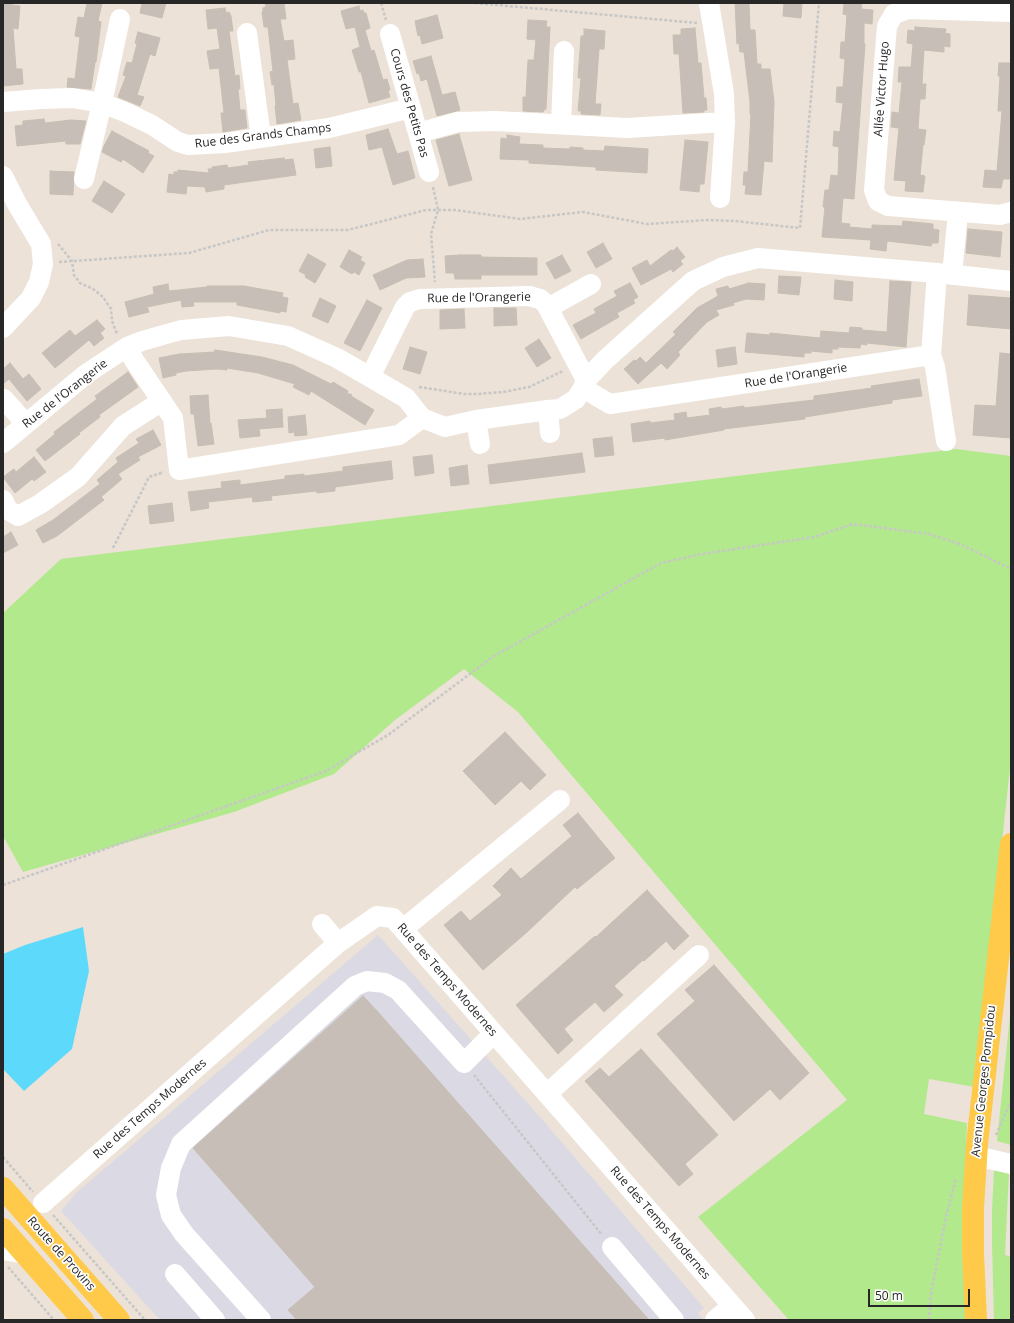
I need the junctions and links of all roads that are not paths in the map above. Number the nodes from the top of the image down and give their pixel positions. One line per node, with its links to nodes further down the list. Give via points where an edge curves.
1 (709, 3): 10 (street)
2 (1011, 12): 18 (street, Allée Victor Hugo, via 908,9 894,14 887,26 874,190 878,201 888,206)
3 (120, 19): 8 (street)
4 (248, 33): 13 (street)
5 (390, 34): 9 (street, Cours des Petits Pas)
6 (565, 51): 11 (street)
7 (3, 102): 8 (street, Rue des Grands Champs, via 72,98)
8 (102, 103): 13 (street, Rue des Grands Champs, via 188,145 225,143); 16 (street)
9 (411, 108): 12 (street, Cours des Petits Pas); 13 (street, Rue des Grands Champs, via 329,128)
10 (726, 122): 11 (street, via 627,128); 17 (street)
11 (562, 124): 12 (street, via 458,122)
12 (418, 133): 14 (street, Cours des Petits Pas)
13 (261, 137)
14 (429, 172)
15 (3, 176): 24 (street, via 41,244 43,264 39,282 31,298)
16 (84, 179)
17 (720, 198)
18 (958, 212): 19 (street, Allée Victor Hugo, via 1000,215); 20 (street)
19 (1011, 212)
20 (944, 274): 21 (street); 26 (street); 28 (street, via 758,258 723,267 692,282 605,360)
21 (1011, 282)
22 (592, 284): 23 (street)
23 (548, 308): 27 (street, Rue de l'Orangerie, via 540,298 529,296 413,300 405,307); 28 (street, Rue de l'Orangerie)
24 (3, 328)
25 (128, 347): 27 (street, Rue de l'Orangerie, via 182,330 229,326 288,336 337,358); 30 (street); 34 (street, Rue de l'Orangerie, via 86,374)
26 (931, 355): 28 (street, Rue de l'Orangerie, via 610,404); 36 (street)
27 (370, 377): 32 (street, Rue de l'Orangerie, via 406,398)
28 (584, 384): 31 (street, via 576,399 560,409)
29 (4, 400): 34 (street)
30 (162, 401): 32 (street, via 173,418 171,471 399,435); 39 (street, via 123,426 78,477 40,504 18,516 8,510)
31 (548, 410): 33 (street); 35 (street)
32 (422, 418): 33 (street, via 446,427)
33 (476, 420): 38 (street)
34 (26, 424): 37 (street, Rue de l'Orangerie)
35 (550, 433)
36 (946, 441)
37 (3, 443)
38 (480, 444)
39 (3, 500)
40 (560, 800): 43 (street)
41 (1011, 844): 48 (main road, Avenue Georges Pompidou)
42 (322, 924): 44 (street)
43 (403, 929): 44 (street, Rue des Temps Modernes, via 392,918 377,916); 46 (street, Rue des Temps Modernes)
44 (338, 943): 51 (street, Rue des Temps Modernes)
45 (699, 955): 47 (street)
46 (494, 1033): 47 (street, Rue des Temps Modernes); 62 (street, via 464,1062 398,990 385,983 367,981 355,986 181,1144 170,1168 166,1195 171,1215 184,1234)
47 (547, 1094): 58 (street, Rue des Temps Modernes)
48 (976, 1156): 49 (street); 65 (main road, Avenue Georges Pompidou, via 973,1208)
49 (1011, 1164)
50 (7, 1192): 51 (street); 53 (main road, Route de Provins)
51 (43, 1203): 53 (street)
52 (3, 1229): 55 (main road)
53 (46, 1237): 60 (main road, Route de Provins)
54 (612, 1247): 63 (street)
55 (25, 1254): 56 (street); 59 (main road)
56 (4, 1256)
57 (175, 1274): 61 (street)
58 (738, 1313): 64 (street)
59 (83, 1320)
60 (119, 1320)
61 (215, 1320)
62 (261, 1320)
63 (674, 1320)
64 (716, 1320)
65 (976, 1320)

